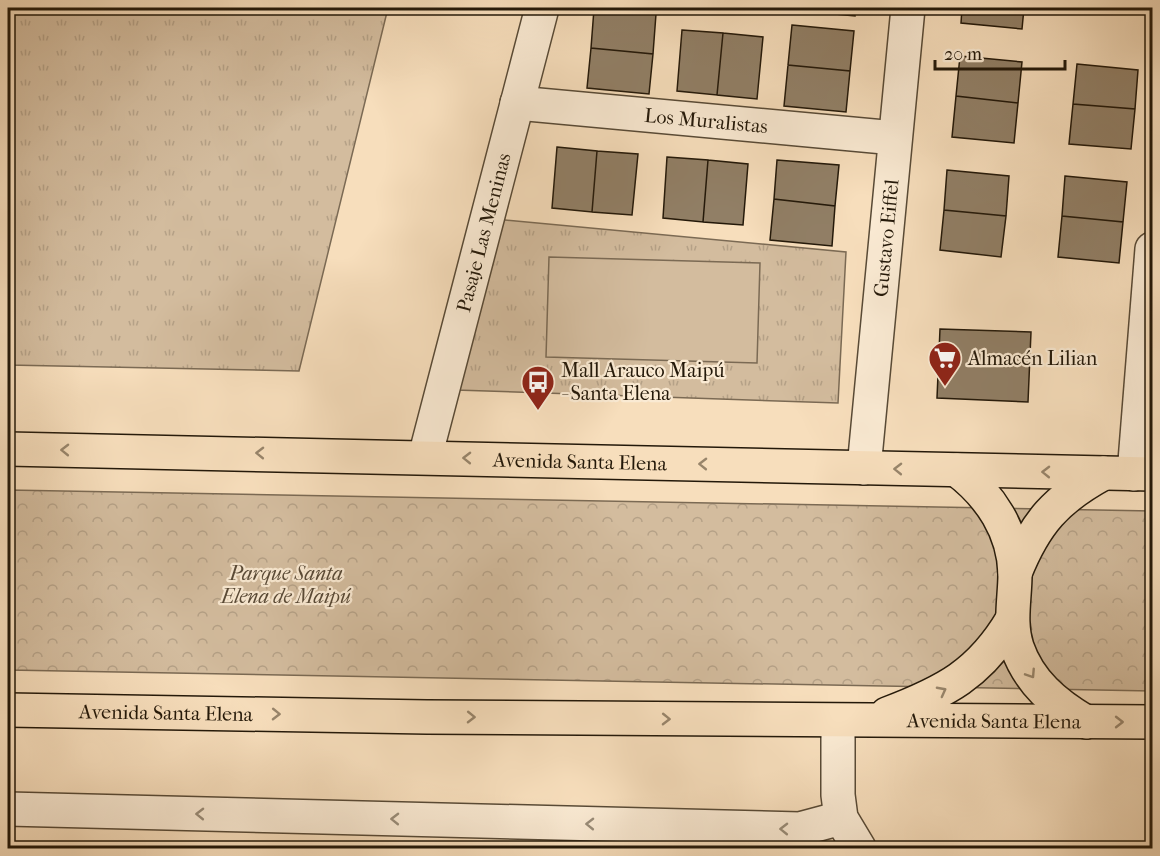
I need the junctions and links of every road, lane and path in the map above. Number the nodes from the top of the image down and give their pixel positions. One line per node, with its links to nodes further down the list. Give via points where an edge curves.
1 (542, 8): 3 (street, Pasaje Las Meninas)
2 (908, 8): 4 (street, Gustavo Eiffel)
3 (517, 103): 4 (street, Los Muralistas); 7 (street, Pasaje Las Meninas)
4 (896, 138): 8 (street, Gustavo Eiffel)
5 (1152, 249): 10 (street)
6 (8, 449): 7 (main road, Avenida Santa Elena, one-way to 6)
7 (425, 457): 8 (main road, Avenida Santa Elena, one-way to 7)
8 (864, 468): 9 (main road, Avenida Santa Elena, one-way to 8)
9 (957, 470): 10 (main road, Avenida Santa Elena, one-way to 9); 11 (main road, via 975,483 997,513 1010,545)
10 (1130, 474): 11 (main road, via 1064,498 1033,532)
11 (1015, 573): 12 (main road)
12 (1012, 620): 14 (main road, one-way to 12, via 942,692 963,678 993,648); 15 (main road, one-way to 15, via 1017,646 1038,684 1063,708)
13 (8, 710): 14 (main road, Avenida Santa Elena, one-way to 14)
14 (853, 721): 15 (main road, Avenida Santa Elena); 18 (street, via 838,795)
15 (1086, 722): 16 (main road, Avenida Santa Elena, one-way to 16)
16 (1152, 722)
17 (8, 809): 18 (street, one-way to 17, via 800,830)
18 (841, 818): 19 (street)
19 (859, 849)

